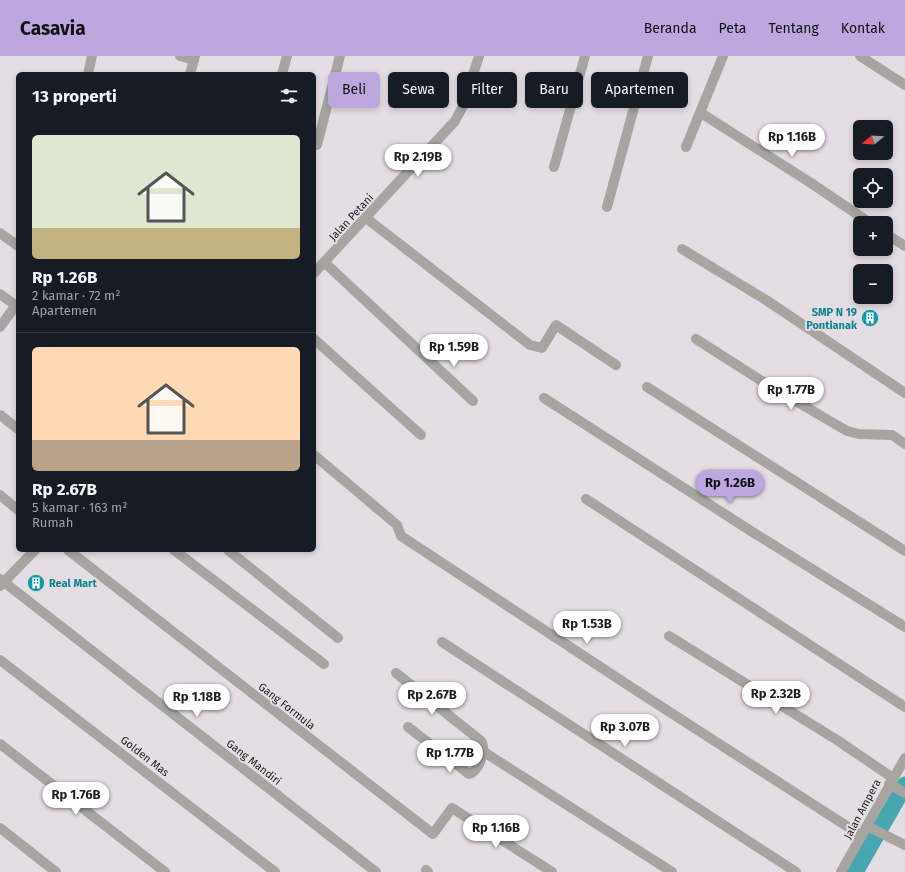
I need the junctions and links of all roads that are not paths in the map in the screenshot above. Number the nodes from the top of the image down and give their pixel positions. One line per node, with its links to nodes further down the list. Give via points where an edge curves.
1 (92, 56): 11 (street)
2 (180, 56): 10 (street)
3 (287, 56): 13 (street)
4 (340, 56): 16 (street)
5 (479, 56): 21 (street, Jalan Petani, via 463,106 455,121)
6 (585, 56): 18 (street)
7 (648, 56): 19 (street)
8 (723, 56): 15 (street)
9 (860, 56): 14 (street)
10 (195, 58): 12 (street)
11 (88, 72)
12 (191, 72)
13 (283, 72)
14 (905, 85)
15 (701, 113): 17 (street); 20 (street)
16 (317, 145)
17 (686, 147)
18 (554, 167)
19 (607, 207)
20 (860, 216)
21 (366, 218): 27 (street, Jalan Petani); 35 (street, via 530,345 542,348 556,325)
22 (0, 233): 24 (street)
23 (893, 238): 25 (street)
24 (16, 245)
25 (905, 246)
26 (682, 249): 37 (street, via 766,300)
27 (324, 262): 28 (street, Jalan Petani); 39 (street)
28 (316, 271)
29 (0, 294): 30 (street)
30 (16, 305)
31 (16, 307): 32 (street)
32 (0, 326)
33 (696, 339): 43 (street, via 847,431 859,434 892,434)
34 (316, 341): 42 (street)
35 (616, 365)
36 (647, 387): 48 (street)
37 (905, 393)
38 (544, 398): 54 (street)
39 (472, 401)
40 (0, 415): 41 (street)
41 (16, 427)
42 (421, 435)
43 (905, 444)
44 (316, 457): 70 (street, via 398,525 401,536)
45 (0, 495): 47 (street)
46 (586, 499): 61 (street)
47 (16, 508)
48 (905, 551)
49 (33, 552): 53 (street)
50 (71, 552): 76 (street, Gang Formula, via 433,834 452,808)
51 (177, 552): 59 (street)
52 (230, 552): 56 (street)
53 (1, 582): 75 (street, Gang Mandiri)
54 (905, 627)
55 (669, 636): 66 (street, via 837,740)
56 (338, 638)
57 (442, 642): 78 (street)
58 (0, 660): 74 (street, Golden Mas)
59 (324, 664)
60 (396, 673): 64 (street, via 481,741)
61 (905, 707)
62 (408, 727): 64 (street, via 469,774 474,772)
63 (0, 744): 73 (street)
64 (484, 752): 77 (street)
65 (905, 758): 66 (street, Jalan Ampera)
66 (892, 783): 67 (street); 68 (street, Jalan Ampera)
67 (905, 794)
68 (870, 827): 70 (street, Jalan Ampera); 71 (street)
69 (0, 828): 72 (street)
70 (862, 836): 79 (street, Jalan Ampera)
71 (905, 845)
72 (56, 872)
73 (165, 872)
74 (275, 872)
75 (376, 872)
76 (552, 872)
77 (672, 872)
78 (796, 872)
79 (841, 872)

